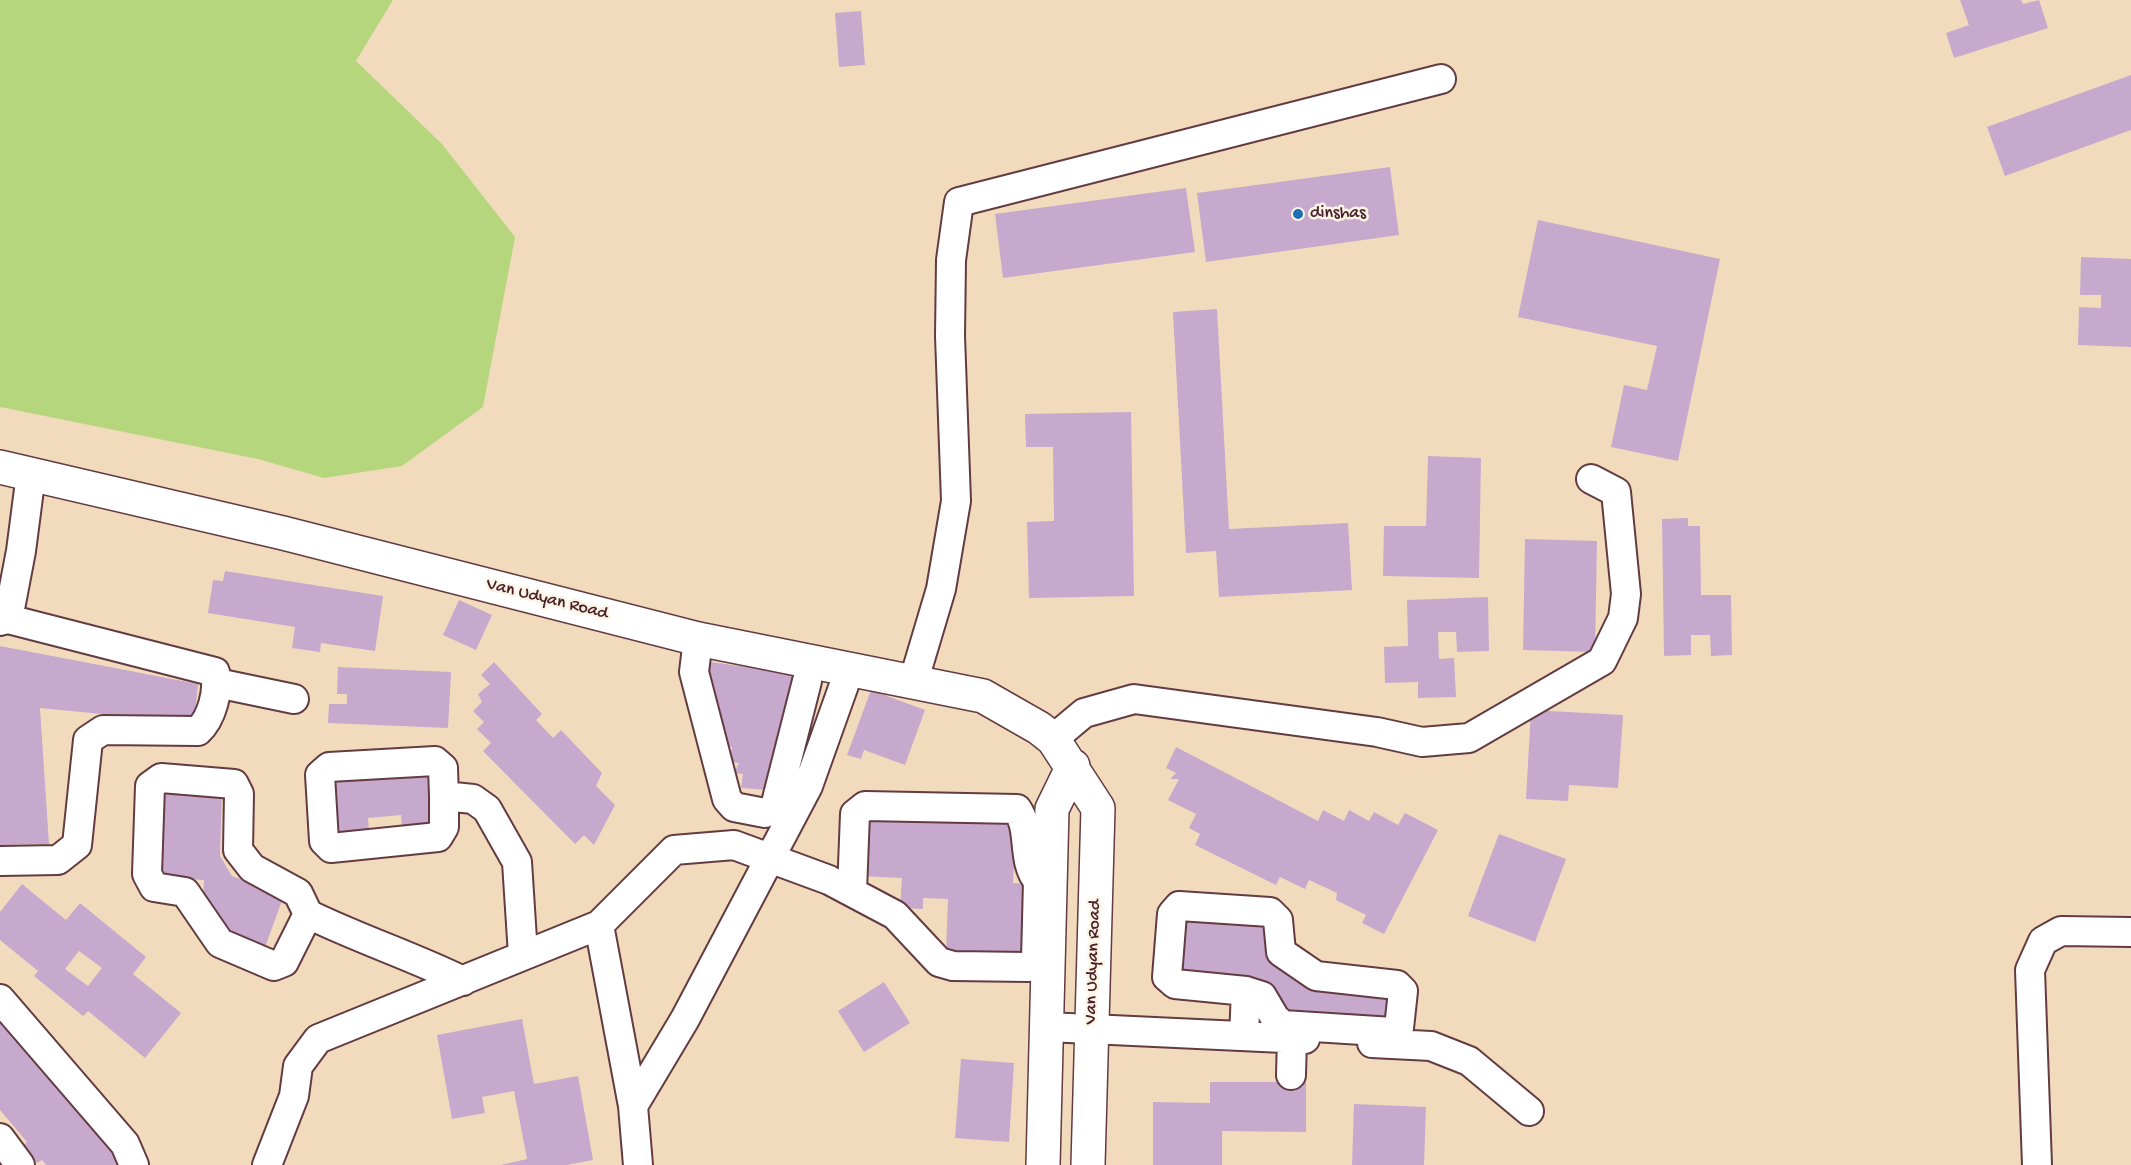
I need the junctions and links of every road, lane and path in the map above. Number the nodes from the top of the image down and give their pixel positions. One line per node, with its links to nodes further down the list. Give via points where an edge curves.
1 (1441, 79): 10 (street, via 959,202 951,260 950,336 956,501 940,589)
2 (0, 467): 3 (street, Van Udyan Road)
3 (31, 474): 5 (street, via 21,551); 6 (street, Van Udyan Road, via 284,533)
4 (1591, 479): 14 (street, via 1616,492 1626,594 1623,618 1602,661 1469,738 1422,742 1377,732 1134,699 1084,713)
5 (4, 620): 9 (street, via 215,672)
6 (698, 639): 7 (street, Van Udyan Road); 16 (street, via 694,672 727,799 734,807 765,813 775,807)
7 (849, 671): 10 (street, Van Udyan Road); 13 (street)
8 (807, 681): 12 (street)
9 (217, 683): 11 (street); 19 (street, via 207,722 198,731 103,730 88,740 77,845 58,860)
10 (913, 683): 14 (street, Van Udyan Road, via 983,696)
11 (294, 699)
12 (796, 722): 13 (street); 16 (street)
13 (829, 734): 16 (street)
14 (1053, 739): 15 (street, Van Udyan Road)
15 (1073, 766): 28 (street, via 1052,809); 29 (street, Van Udyan Road, via 1098,808)
16 (795, 781): 18 (street)
17 (444, 796): 17 (street, via 443,768 435,761 328,767 320,775 324,841 331,848 438,837 444,827); 24 (street, via 473,799 487,809 517,862)
18 (769, 858): 20 (street); 22 (street, via 734,845 674,850); 33 (street, via 685,1020)
19 (0, 861)
20 (852, 891): 20 (street, via 895,915 939,962 953,966 1028,967 1036,959 1038,881 1031,873 1024,819 1017,809 865,807 855,814)
21 (308, 914): 21 (street, via 284,962 274,966 220,943 194,901 184,892 154,887 147,874 150,786 161,778 234,784 239,795 238,850 252,868 298,893); 25 (street)
22 (599, 925): 24 (street); 33 (street)
23 (2131, 932): 42 (street, via 2061,931 2043,941 2030,970)
24 (522, 955): 25 (street)
25 (463, 981): 38 (street, via 318,1039 298,1066 294,1096)
26 (1246, 991): 26 (street, via 1176,984 1167,977 1172,914 1179,906 1270,912 1278,920 1281,952 1304,970 1316,976 1397,985 1403,991 1399,1028 1393,1032 1283,1024 1262,996); 30 (street)
27 (0, 999): 37 (street, via 125,1144)
28 (1047, 1028): 29 (street); 40 (street)
29 (1092, 1029): 30 (street); 41 (street, Van Udyan Road)
30 (1244, 1036): 31 (street)
31 (1297, 1039): 32 (street); 34 (street, via 1431,1046 1469,1061)
32 (1295, 1075)
33 (633, 1106): 39 (street)
34 (1529, 1111)
35 (0, 1138): 36 (street)
36 (20, 1165)
37 (134, 1165)
38 (267, 1165)
39 (638, 1165)
40 (1043, 1165)
41 (1088, 1165)
42 (2037, 1165)

